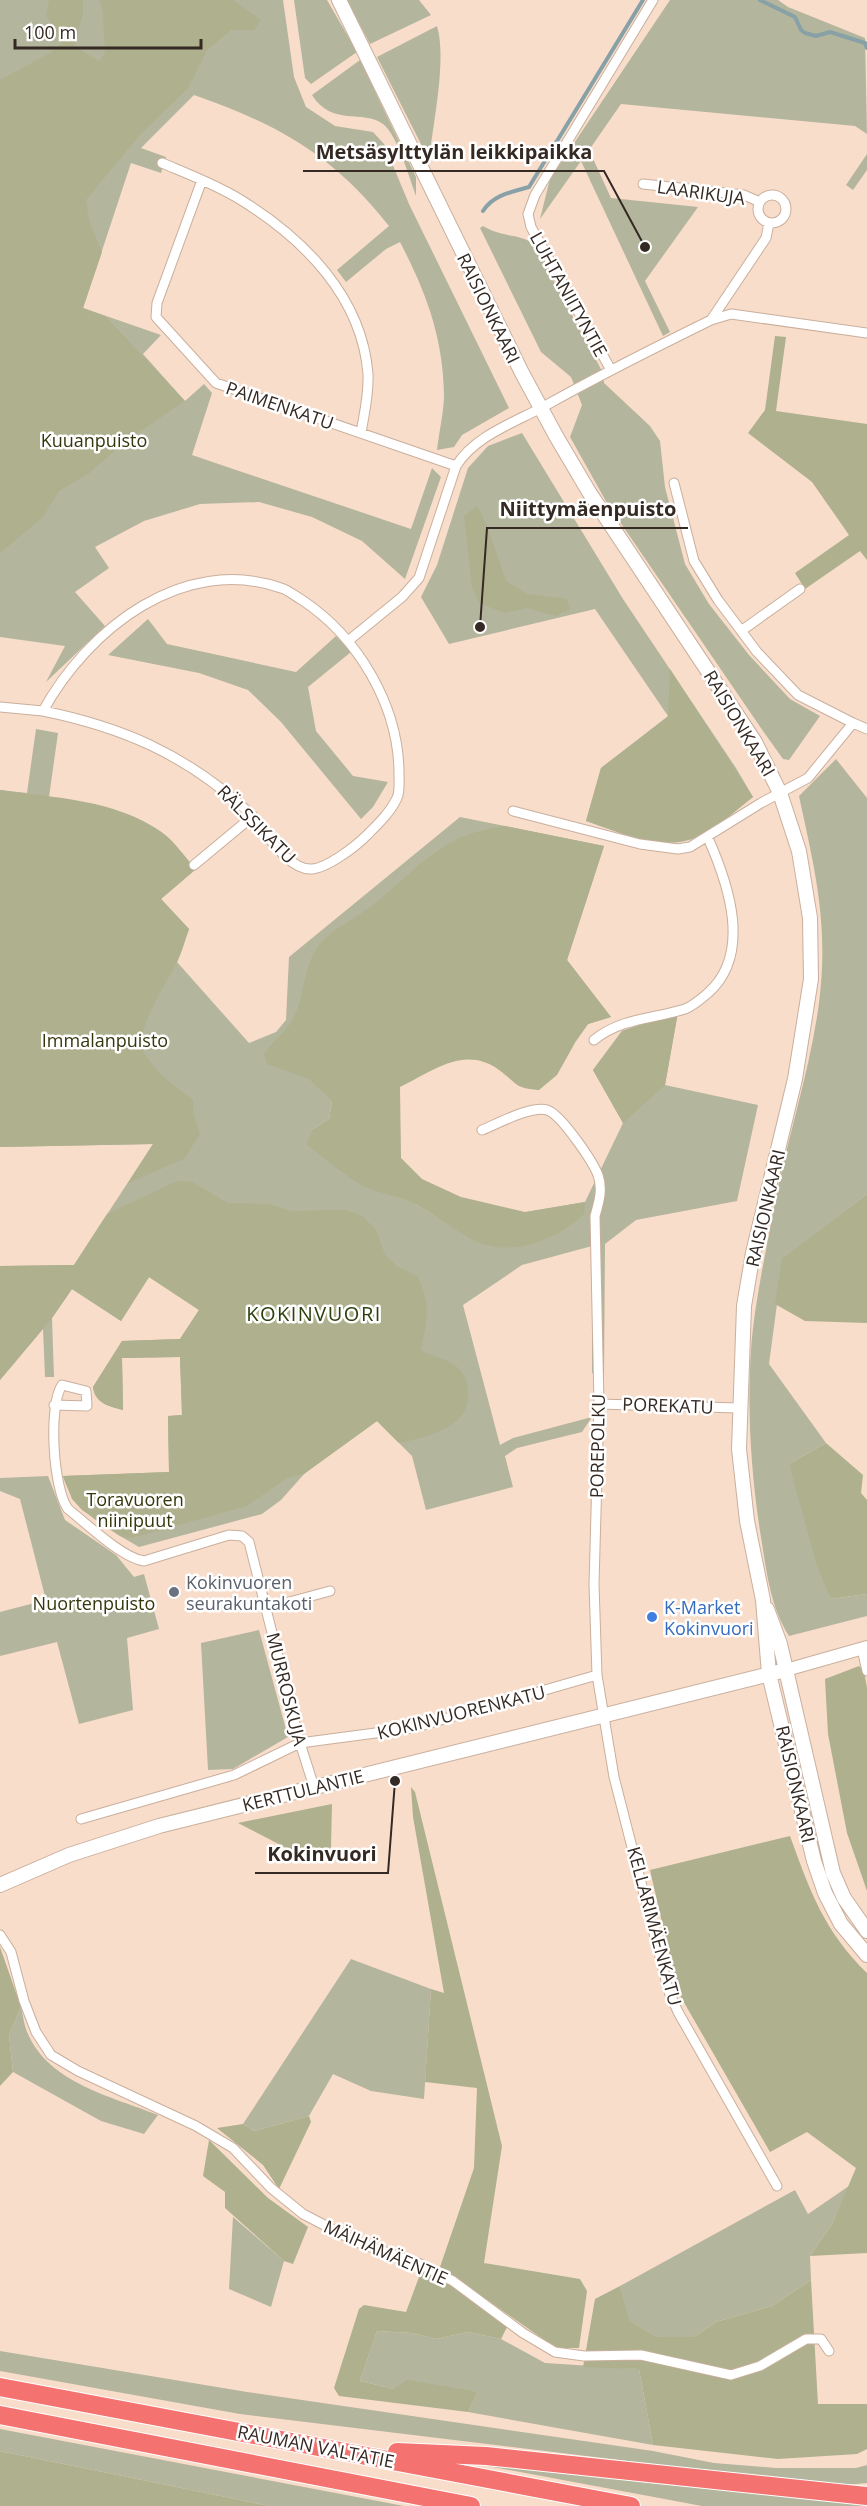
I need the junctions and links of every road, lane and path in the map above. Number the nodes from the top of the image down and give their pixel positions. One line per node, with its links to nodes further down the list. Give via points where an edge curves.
1 (339, 0): 11 (main road, RAISIONKAARI)
2 (653, 0): 10 (street, LUHTANIITYNTIE, via 545,176 528,214 531,227)
3 (162, 163): 4 (street)
4 (202, 180): 12 (street, via 240,199 274,224 307,250 335,282 348,305 364,351 368,396); 12 (street, PAIMENKATU, via 157,303 156,317 216,383)
5 (643, 184): 6 (street, LAARIKUJA, via 744,195)
6 (760, 202): 7 (street, via 759,215); 7 (street, via 774,195 784,203 786,212 782,220)
7 (769, 223): 8 (street, via 766,238)
8 (711, 320): 9 (street, via 731,314); 10 (street)
9 (866, 332)
10 (611, 370): 11 (street)
11 (540, 408): 13 (street, via 473,446); 22 (main road, RAISIONKAARI, via 589,492 733,706)
12 (361, 433): 13 (street, PAIMENKATU)
13 (456, 466): 17 (street, via 419,578)
14 (674, 483): 16 (street, via 694,561)
15 (801, 589): 16 (street)
16 (741, 631): 20 (street, via 798,695)
17 (348, 641): 19 (street, RÄLSSIKATU, via 316,610 283,588 250,580 212,580 172,590 135,608 97,641 53,693); 24 (street, RÄLSSIKATU, via 370,672 389,713 399,756 399,796 360,842 312,869 295,865)
18 (0, 707): 19 (street, RÄLSSIKATU)
19 (43, 711): 24 (street, RÄLSSIKATU, via 95,722 178,758 214,782)
20 (853, 723): 21 (street); 22 (street, via 808,778)
21 (867, 729)
22 (780, 793): 25 (street); 31 (main road, RAISIONKAARI, via 805,884 811,979 795,1079 753,1253 744,1306)
23 (513, 811): 25 (street, via 663,848 690,847)
24 (253, 816): 26 (street)
25 (708, 838): 27 (street, via 731,908 733,950 722,977 687,1008 609,1028)
26 (194, 865)
27 (594, 1040)
28 (482, 1130): 30 (street, POREPOLKU, via 532,1110 547,1110 559,1117 598,1175 601,1195 595,1216)
29 (54, 1404): 34 (street, MURROSKUJA, via 56,1466 62,1502 68,1509 136,1560 144,1561 229,1535 242,1536 249,1542)
30 (599, 1404): 31 (street, POREKATU); 39 (street, POREPOLKU, via 594,1584)
31 (738, 1408): 33 (main road, RAISIONKAARI, via 741,1482)
32 (330, 1591): 34 (street)
33 (763, 1600): 36 (main road, RAISIONKAARI); 38 (main road, RAISIONKAARI)
34 (267, 1608): 41 (street, MURROSKUJA)
35 (865, 1648): 36 (street); 37 (street)
36 (786, 1670): 38 (main road, KERTTULANTIE); 45 (main road, RAISIONKAARI, via 833,1873 844,1898)
37 (867, 1671)
38 (769, 1674): 40 (main road, KERTTULANTIE); 47 (main road, RAISIONKAARI, via 819,1879 841,1924)
39 (597, 1675): 40 (street); 41 (street, KOKINVUORENKATU, via 413,1728)
40 (603, 1714): 42 (main road, KERTTULANTIE); 48 (street, KELLARIMÄENKATU, via 614,1777 669,1992)
41 (300, 1743): 42 (street, MURROSKUJA); 43 (street, KOKINVUORENKATU, via 234,1775)
42 (314, 1787): 44 (main road, KERTTULANTIE, via 159,1826 69,1855)
43 (81, 1819)
44 (0, 1885)
45 (867, 1931)
46 (0, 1935): 49 (street, MÄIHÄMÄENTIE, via 11,1952 36,2032 51,2055 206,2132 232,2148 303,2214 359,2243 418,2263 453,2281 555,2352 641,2355 731,2375 760,2366 806,2339 820,2339)
47 (867, 1955)
48 (777, 2186)
49 (829, 2351)
50 (0, 2387): 52 (highway, RAUMAN VALTATIE)
51 (0, 2415): 54 (highway, RAUMAN VALTATIE)
52 (335, 2450): 53 (highway, via 486,2456); 55 (highway, RAUMAN VALTATIE)
53 (867, 2496)
54 (471, 2506)
55 (631, 2506)

